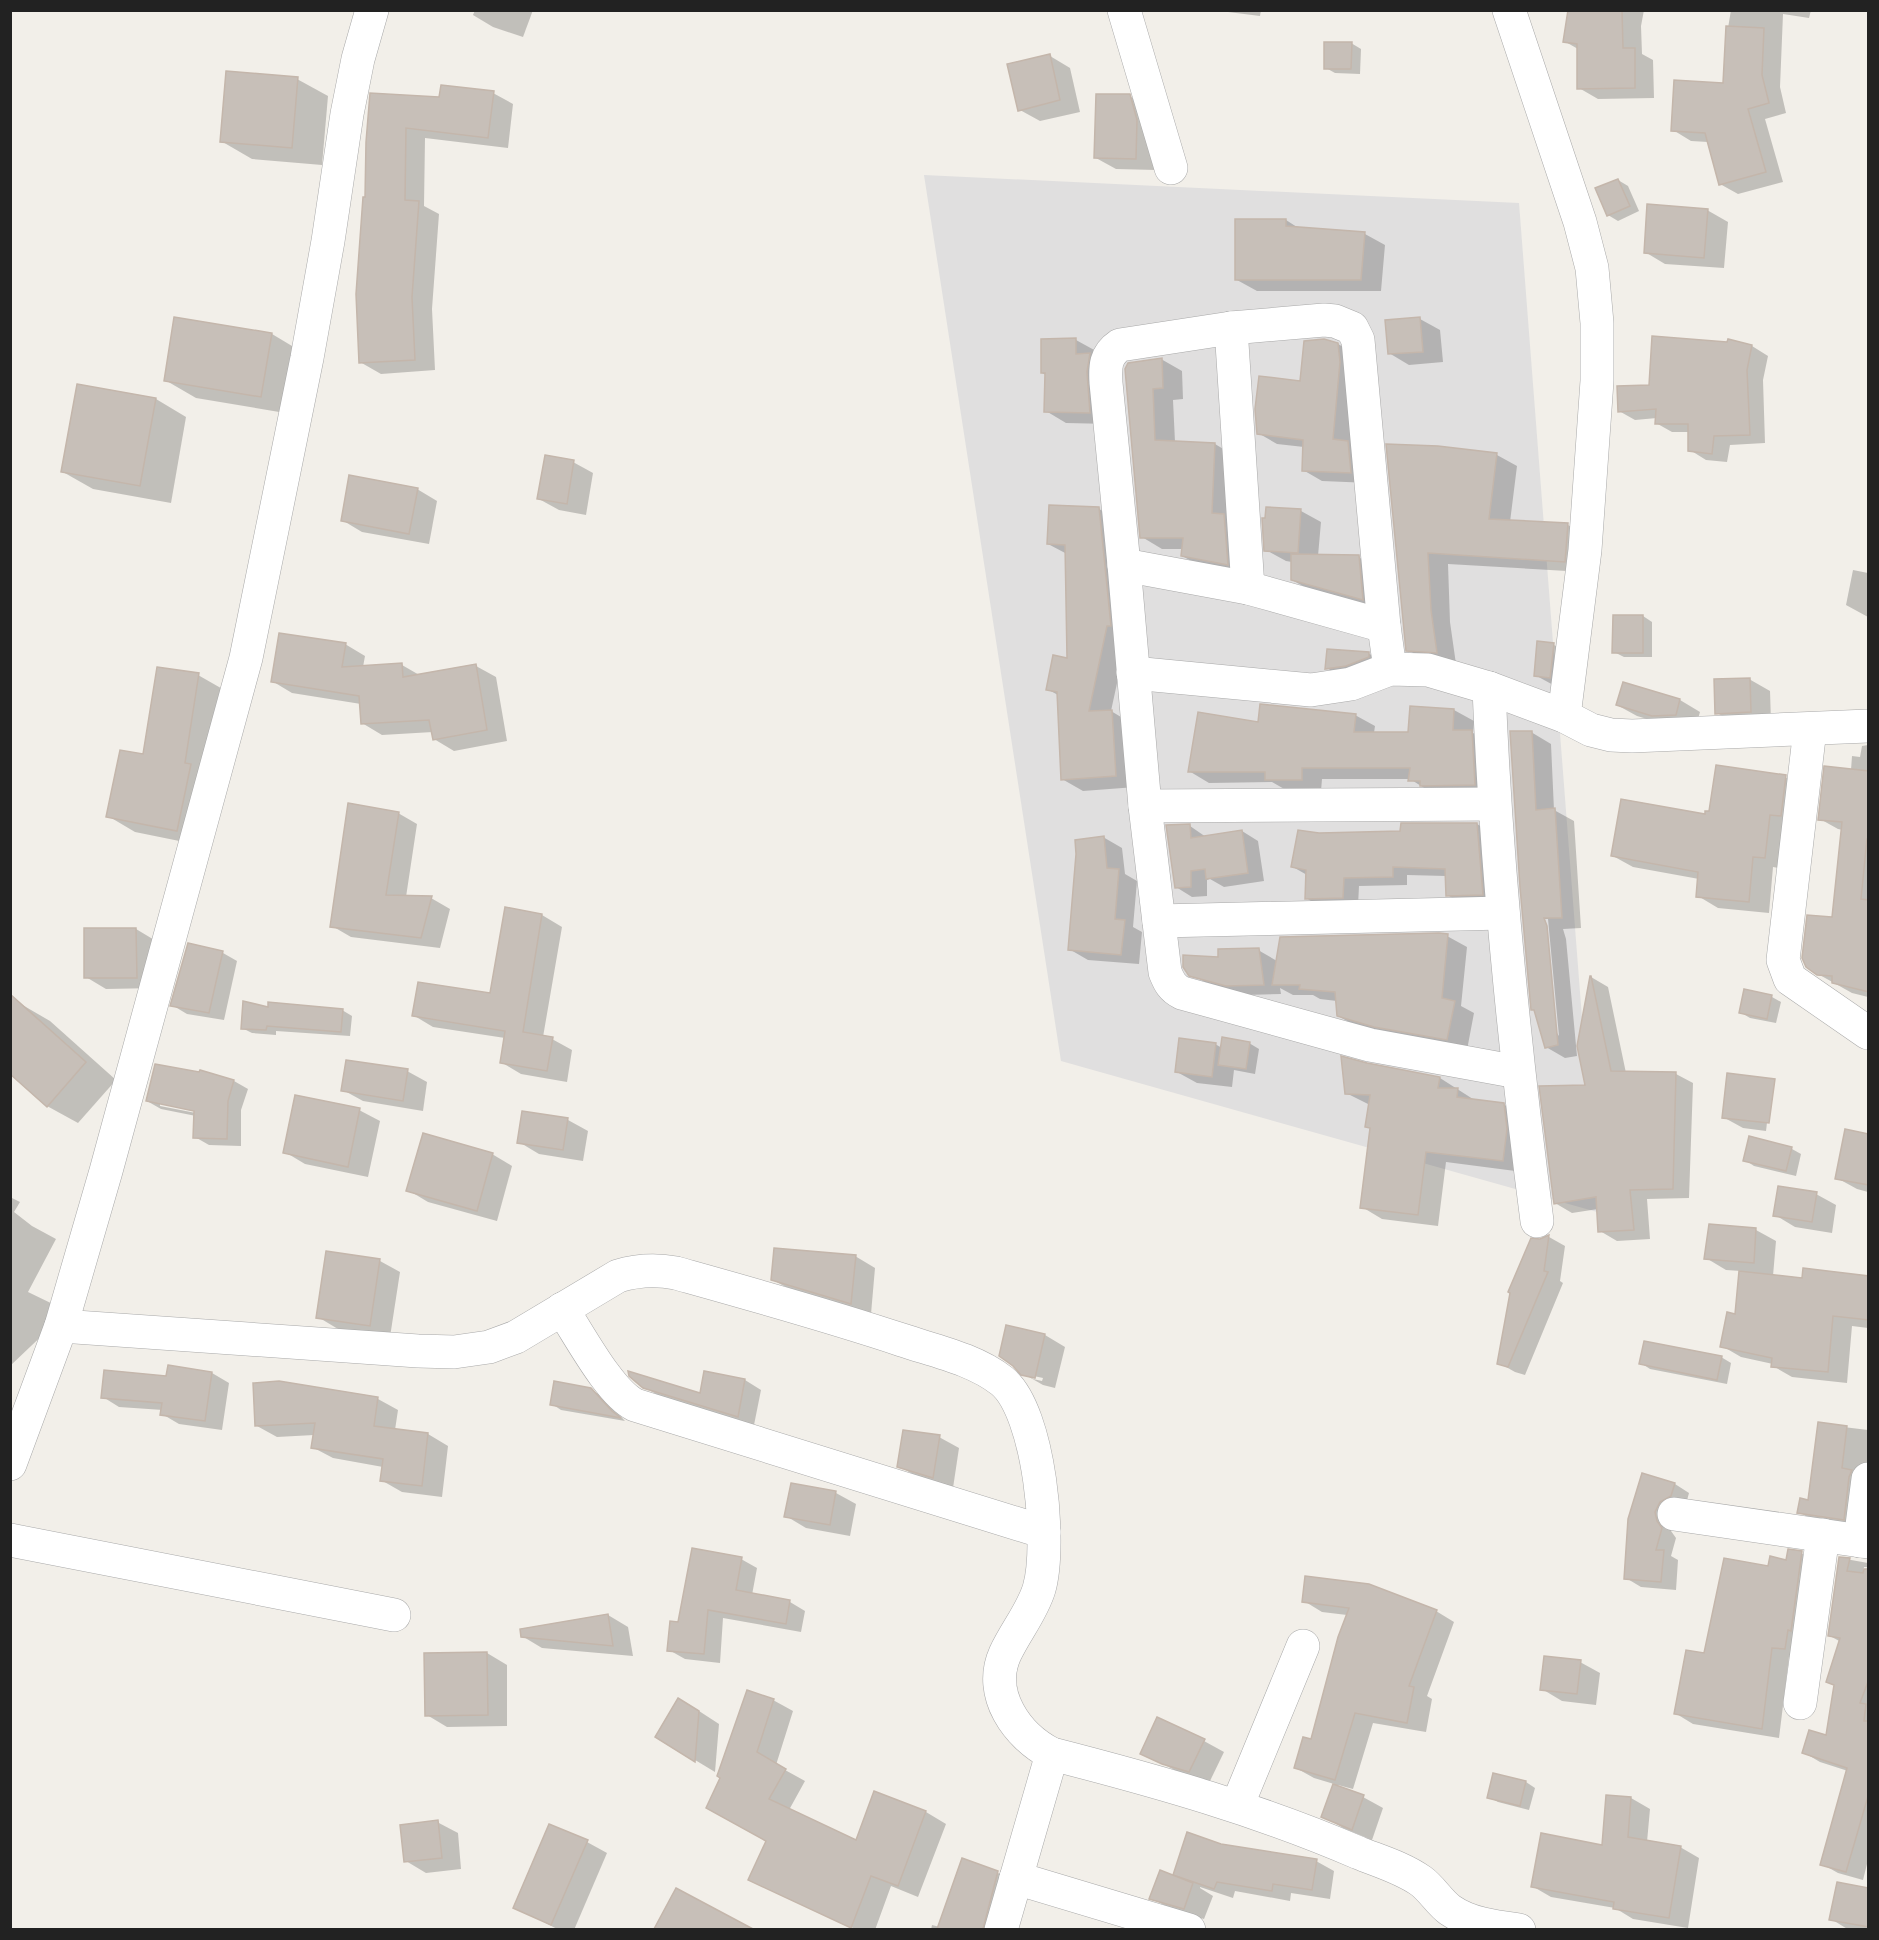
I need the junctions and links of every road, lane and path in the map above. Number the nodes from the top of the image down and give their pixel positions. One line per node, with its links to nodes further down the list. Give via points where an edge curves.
1 (372, 10): 23 (street, via 349,103 308,357 246,658)
2 (1124, 10): 4 (street)
3 (1509, 10): 12 (street, via 1580,222 1592,268 1597,323 1597,381 1585,550)
4 (1171, 168)
5 (1231, 328): 6 (street, via 1120,345 1107,358 1105,370); 7 (street); 8 (street, via 1324,320 1352,328 1358,340)
6 (1125, 565): 7 (street); 10 (street)
7 (1248, 588): 8 (street)
8 (1384, 626): 9 (street)
9 (1390, 669): 10 (street, via 1351,684 1311,690); 11 (street, via 1428,670)
10 (1133, 673): 16 (street)
11 (1489, 688): 12 (street); 15 (street)
12 (1564, 716): 14 (street, via 1611,735)
13 (1869, 726): 14 (street)
14 (1810, 729): 19 (street, via 1784,960 1790,979)
15 (1494, 804): 16 (street); 17 (street)
16 (1145, 806): 18 (street)
17 (1503, 913): 18 (street); 20 (street)
18 (1159, 921): 20 (street, via 1166,972 1174,989 1182,993 1370,1045)
19 (1869, 1033)
20 (1518, 1072): 21 (street)
21 (1537, 1221)
22 (562, 1309): 23 (street, via 516,1337 489,1347 454,1352); 27 (street, via 613,1387 634,1405); 27 (street, via 618,1276 636,1270 657,1270 850,1323 982,1368 1004,1383 1028,1425 1037,1460)
23 (61, 1326): 24 (street)
24 (10, 1464)
25 (1869, 1479): 30 (street)
26 (1674, 1514): 28 (street)
27 (1044, 1532): 34 (street, via 1038,1590 1004,1656 1000,1694 1006,1710 1026,1736)
28 (1823, 1535): 30 (street); 33 (street)
29 (10, 1540): 31 (street)
30 (1864, 1541)
31 (394, 1615)
32 (1303, 1646): 35 (street)
33 (1800, 1703)
34 (1052, 1754): 35 (street); 36 (street)
35 (1237, 1806): 37 (street, via 1407,1873 1421,1881 1449,1909)
36 (1016, 1878): 38 (street); 39 (street)
37 (1500, 1928)
38 (1001, 1929)
39 (1189, 1929)

